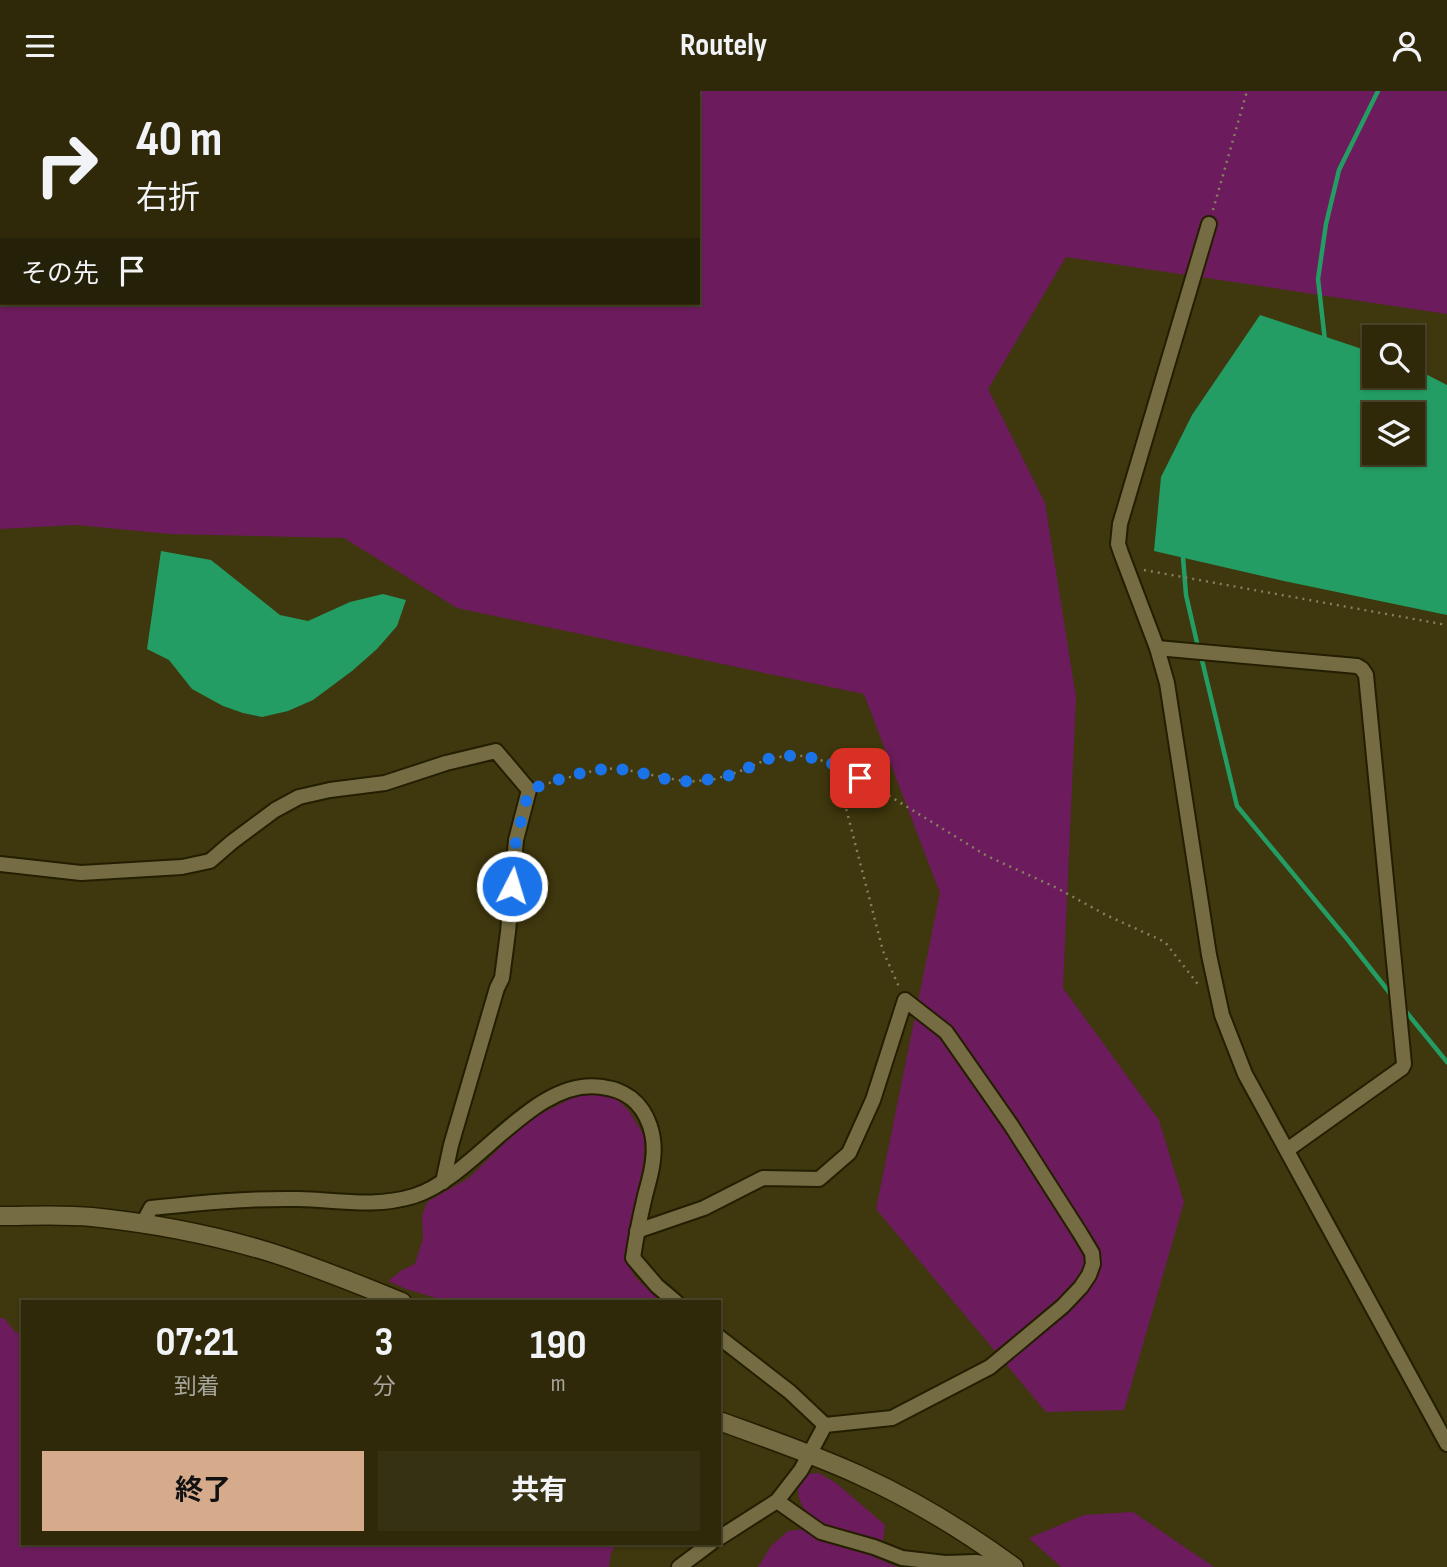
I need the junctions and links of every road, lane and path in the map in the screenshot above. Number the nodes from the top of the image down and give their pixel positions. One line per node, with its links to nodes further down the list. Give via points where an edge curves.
1 (1247, 91): 2 (path)
2 (1209, 223): 3 (street, via 1120,524 1118,544)
3 (1125, 567): 4 (path); 5 (street)
4 (1447, 625)
5 (1157, 649): 11 (street, via 1167,683 1222,1015 1245,1074); 11 (street, via 1357,666 1366,675 1404,1064)
6 (844, 768): 7 (path, via 792,755 715,779 688,782 616,768); 9 (path, via 987,856 1165,941); 10 (path, via 842,793 873,918)
7 (529, 790): 8 (street, via 496,751 385,783 299,797 275,810 211,861 81,873); 12 (street, via 516,840 502,978)
8 (0, 864)
9 (1206, 994)
10 (905, 1000): 15 (street, via 873,1100 849,1153 819,1179 763,1178 704,1208); 20 (street, via 946,1031 1073,1222 1092,1253 1093,1264 1081,1287 1063,1306 990,1367 892,1419)
11 (1287, 1150): 21 (street)
12 (443, 1182): 14 (street, via 414,1196 368,1204 298,1199 151,1208); 15 (street, via 551,1097 573,1088 621,1090 640,1105 651,1128 654,1159)
13 (0, 1216): 14 (street)
14 (143, 1223): 16 (street, via 266,1251)
15 (637, 1231): 17 (street, via 633,1258)
16 (397, 1300)
17 (674, 1300)
18 (721, 1339): 20 (street)
19 (721, 1422): 22 (street)
20 (824, 1425): 22 (street)
21 (1447, 1444)
22 (809, 1454): 23 (street); 28 (street, via 937,1515)
23 (777, 1500): 24 (street); 27 (street, via 821,1532 902,1558)
24 (721, 1537)
25 (708, 1545): 26 (street)
26 (679, 1567)
27 (1006, 1567)
28 (1014, 1567)

